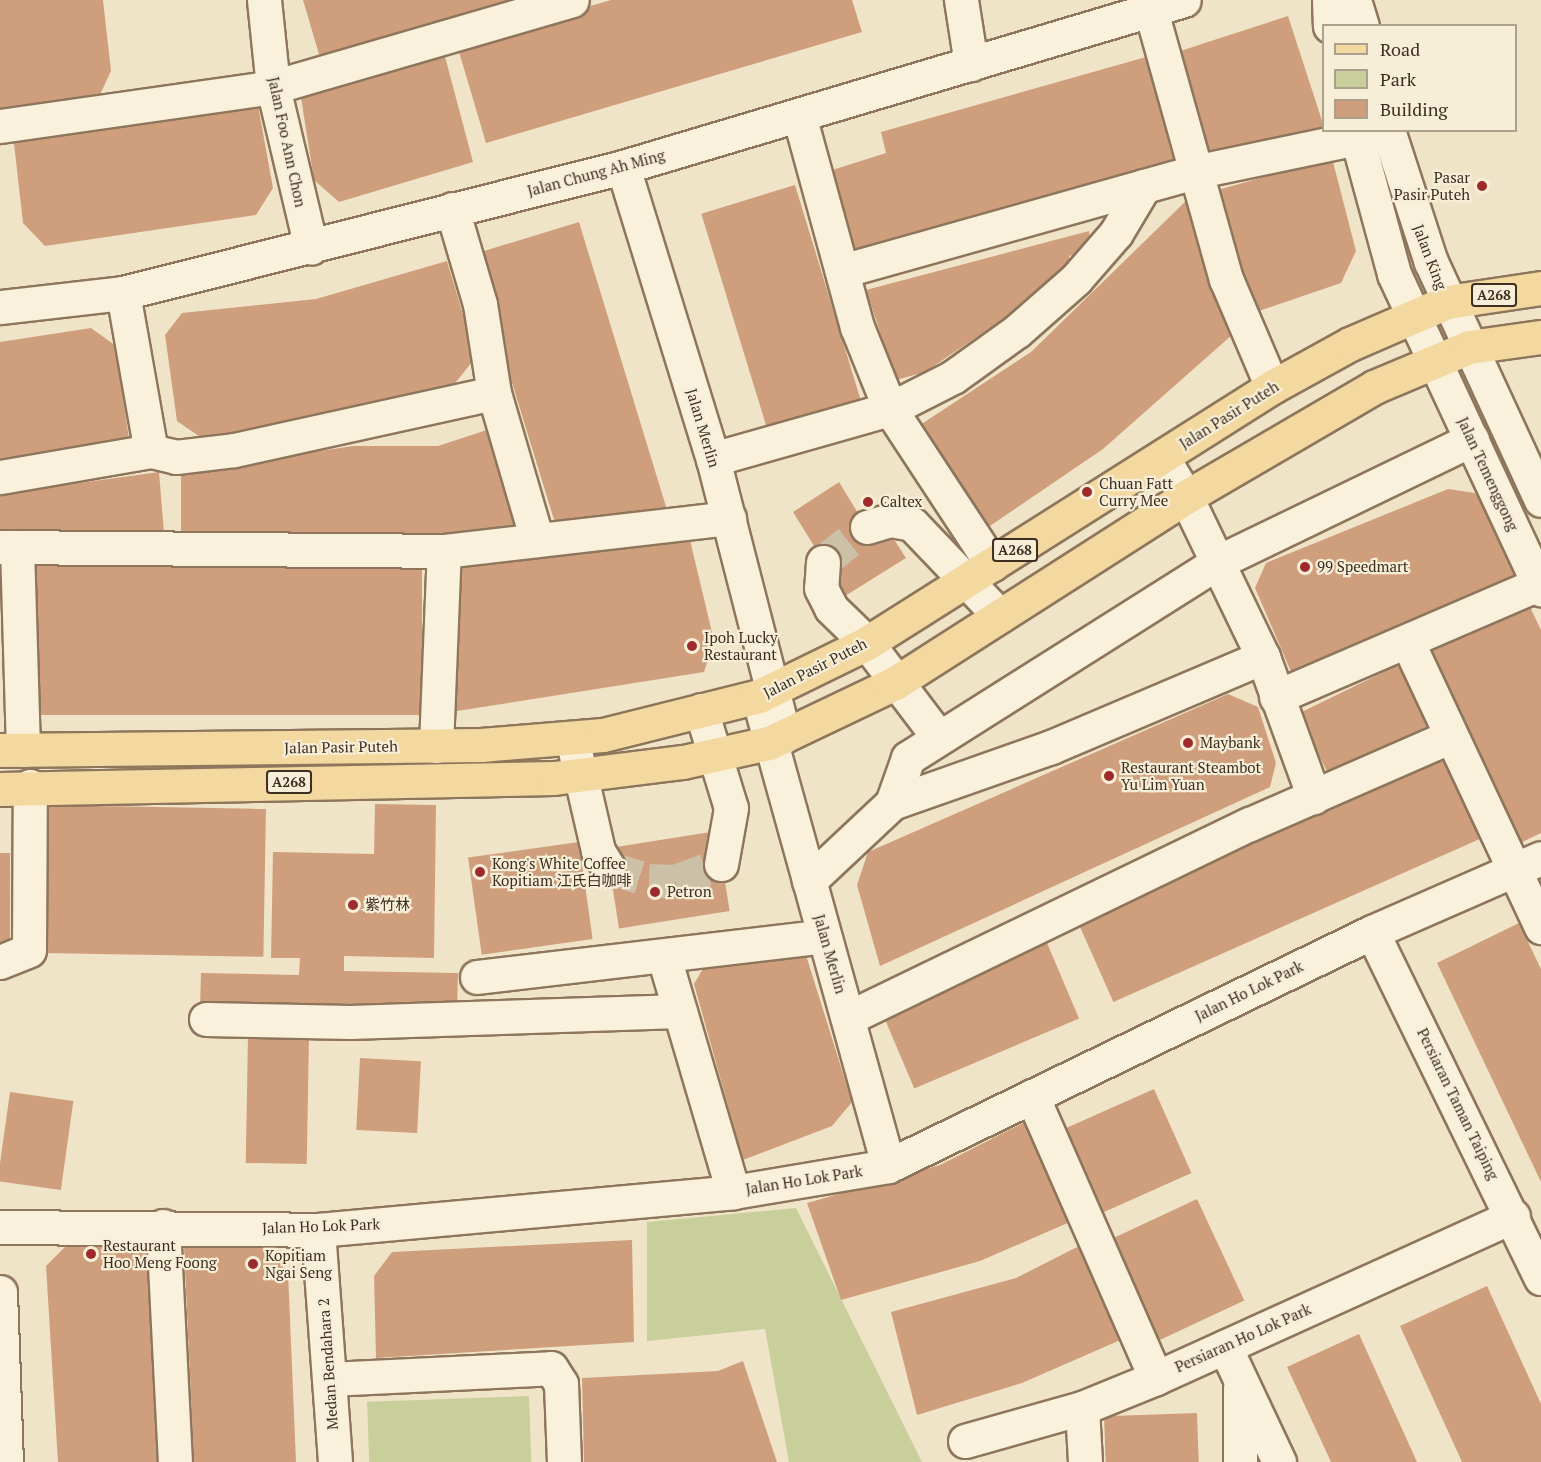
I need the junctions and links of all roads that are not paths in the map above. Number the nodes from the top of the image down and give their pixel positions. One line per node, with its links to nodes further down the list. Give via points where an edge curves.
1 (264, 0): 11 (street, Jalan Foo Ann Chon)
2 (572, 0): 11 (street)
3 (961, 0): 10 (street)
4 (1184, 0): 7 (street, Jalan Chung Ah Ming)
5 (1329, 0): 8 (street)
6 (1354, 0): 9 (street)
7 (1149, 4): 10 (street, Jalan Chung Ah Ming); 17 (street)
8 (1330, 24)
9 (1361, 24)
10 (971, 64): 12 (street, Jalan Chung Ah Ming)
11 (273, 87): 13 (street); 20 (street, Jalan Foo Ann Chon)
12 (799, 115): 16 (street, Jalan Chung Ah Ming); 21 (street)
13 (0, 126)
14 (1389, 132): 24 (street, Jalan King)
15 (1356, 134): 17 (street); 26 (street, via 1394,273)
16 (623, 167): 19 (street, Jalan Chung Ah Ming); 36 (street, Jalan Merlin)
17 (1194, 172): 18 (street); 30 (street, via 1226,279)
18 (1144, 186): 21 (street); 32 (street, via 1116,233 1076,279 1017,331 953,377)
19 (452, 209): 20 (street, Jalan Chung Ah Ming); 31 (street, via 480,304)
20 (311, 248): 23 (street, Jalan Chung Ah Ming)
21 (842, 271): 32 (street, via 857,327)
22 (1541, 288): 24 (main road, Jalan Pasir Puteh / A268)
23 (123, 293): 25 (street, Jalan Chung Ah Ming); 34 (street)
24 (1447, 302): 26 (main road, Jalan Pasir Puteh / A268); 28 (street, Jalan King)
25 (0, 307)
26 (1414, 315): 29 (street, Jalan Temenggong); 30 (main road, Jalan Pasir Puteh / A268)
27 (1541, 337): 28 (main road, A268)
28 (1469, 347): 29 (main road, A268); 39 (street)
29 (1435, 360): 33 (street, Jalan Temenggong); 38 (main road, A268, via 1354,398)
30 (1272, 387): 35 (main road, Jalan Pasir Puteh / A268)
31 (494, 393): 34 (street, via 234,450 176,457); 42 (street)
32 (890, 409): 36 (street); 47 (street)
33 (1472, 439): 46 (street); 48 (street, Jalan Temenggong)
34 (151, 451): 37 (street)
35 (1162, 457): 38 (street); 47 (main road, Jalan Pasir Puteh / A268)
36 (712, 459): 40 (street, Jalan Merlin)
37 (0, 477)
38 (1186, 497): 46 (street); 49 (main road, A268)
39 (1541, 500)
40 (729, 518): 42 (street); 54 (street, Jalan Merlin)
41 (867, 527): 47 (street, via 890,520 912,524)
42 (537, 540): 44 (street)
43 (8, 547): 44 (street); 62 (street)
44 (444, 550): 61 (street)
45 (824, 562): 50 (street, via 821,588 831,608)
46 (1218, 562): 52 (street); 59 (street)
47 (979, 572): 49 (street); 50 (main road, Jalan Pasir Puteh / A268)
48 (1540, 587): 51 (street)
49 (1000, 616): 53 (main road, A268)
50 (867, 643): 53 (street); 54 (main road, Jalan Pasir Puteh / A268)
51 (1408, 643): 55 (street); 57 (street)
52 (1263, 657): 55 (street); 67 (street, via 1051,747)
53 (895, 683): 59 (street); 60 (main road, A268)
54 (766, 694): 56 (main road, Jalan Pasir Puteh / A268); 60 (street, Jalan Merlin)
55 (1276, 697): 66 (street)
56 (701, 711): 58 (main road, Jalan Pasir Puteh / A268); 63 (street)
57 (1451, 736): 66 (street); 69 (street)
58 (572, 738): 61 (main road, Jalan Pasir Puteh / A268); 64 (street)
59 (939, 738): 67 (street, via 908,758)
60 (777, 739): 63 (main road, A268); 71 (street, Jalan Merlin)
61 (436, 746): 62 (main road, Jalan Pasir Puteh / A268)
62 (12, 750)
63 (717, 754): 64 (main road, A268); 68 (street, via 731,808)
64 (578, 776): 65 (main road, A268); 70 (street, via 598,851)
65 (15, 787): 76 (street, via 29,950)
66 (1314, 797): 79 (street)
67 (892, 803): 71 (street)
68 (721, 864)
69 (1527, 864): 72 (street); 73 (street, Jalan Ho Lok Park)
70 (608, 867)
71 (809, 881): 74 (street, Jalan Merlin)
72 (1541, 927)
73 (1372, 932): 81 (street, Jalan Ho Lok Park); 84 (street, Persiaran Taman Taiping)
74 (824, 936): 75 (street); 79 (street, Jalan Merlin)
75 (664, 957): 77 (street); 78 (street)
76 (0, 962)
77 (477, 977)
78 (680, 1011): 80 (street, via 350,1022); 83 (street)
79 (848, 1018): 82 (street, Jalan Merlin)
80 (206, 1019)
81 (1032, 1096): 82 (street, Jalan Ho Lok Park); 91 (street)
82 (888, 1166): 83 (street, Jalan Ho Lok Park)
83 (733, 1192): 87 (street, Jalan Ho Lok Park)
84 (1513, 1216): 88 (street, Persiaran Taman Taiping); 90 (street, Persiaran Ho Lok Park)
85 (0, 1227): 86 (street, Jalan Ho Lok Park)
86 (163, 1227): 87 (street, Jalan Ho Lok Park); 97 (street)
87 (318, 1230): 92 (street, Medan Bendahara 2)
88 (1541, 1278)
89 (0, 1292): 96 (street)
90 (1225, 1347): 91 (street, Persiaran Ho Lok Park); 93 (street)
91 (1156, 1378): 94 (street, Persiaran Ho Lok Park)
92 (329, 1379): 98 (street, Medan Bendahara 2); 99 (street, via 551,1368 561,1384)
93 (1240, 1380): 101 (street); 102 (street)
94 (1082, 1408): 95 (street, Persiaran Ho Lok Park); 100 (street)
95 (965, 1441)
96 (6, 1462)
97 (175, 1462)
98 (335, 1462)
99 (564, 1462)
100 (1085, 1462)
101 (1240, 1462)
102 (1279, 1462)

